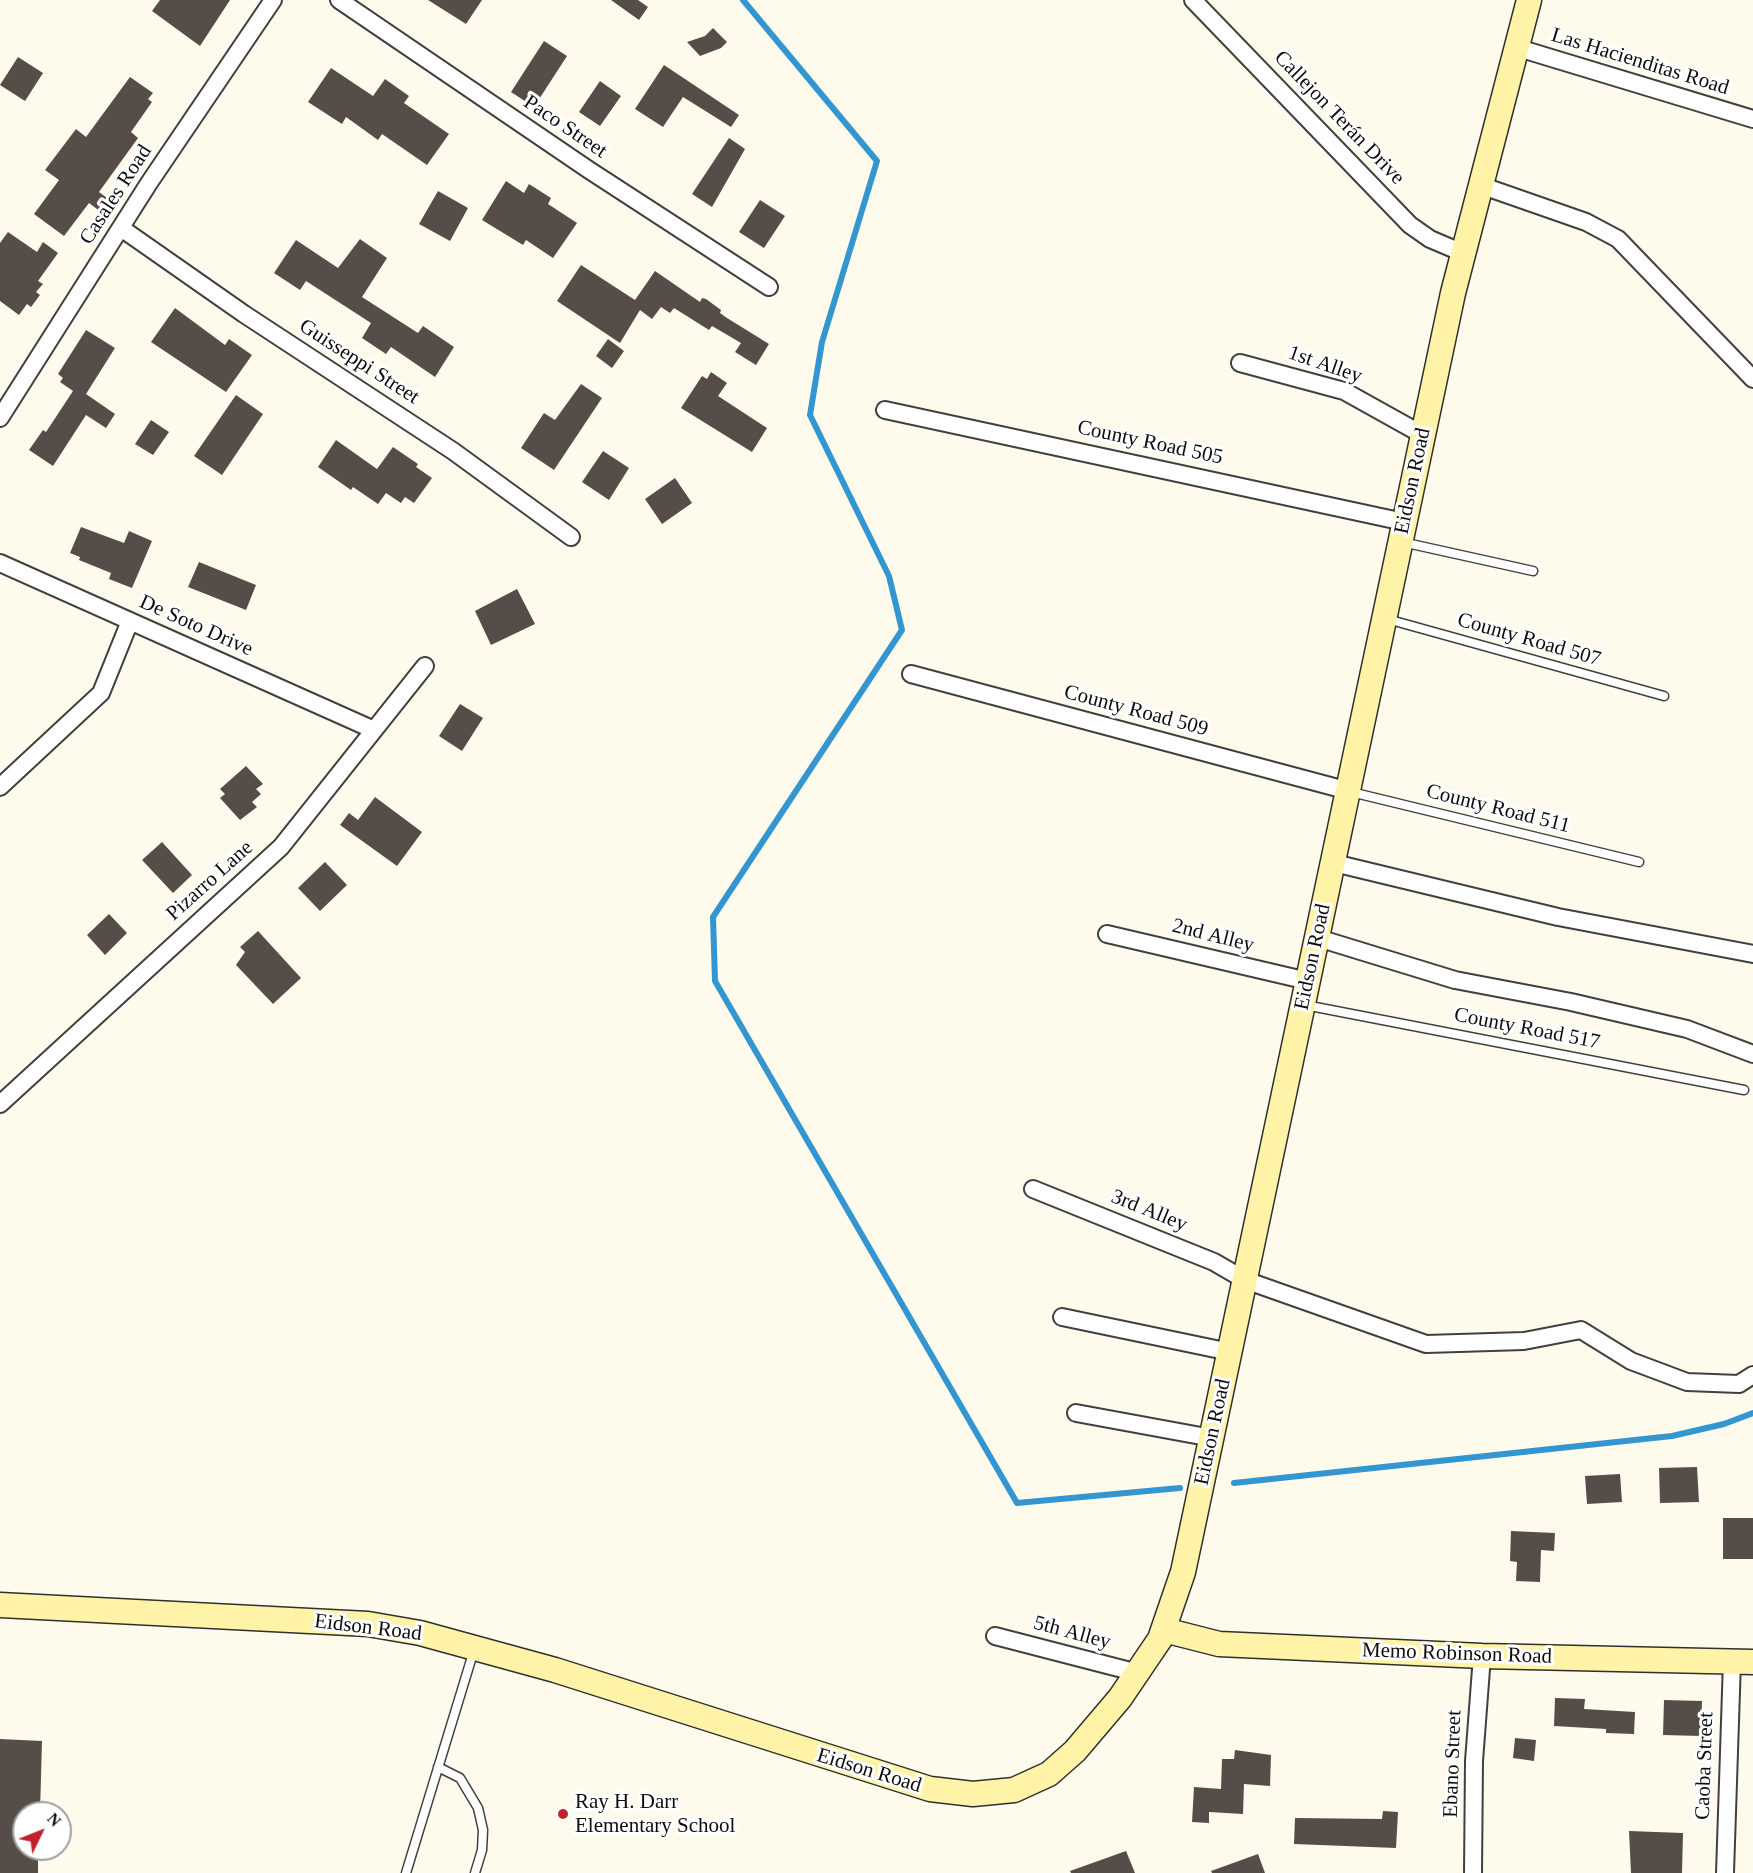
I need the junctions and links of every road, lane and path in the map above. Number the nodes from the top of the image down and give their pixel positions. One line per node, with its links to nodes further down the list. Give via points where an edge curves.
1 (273, 0): 8 (street, Casales Road)
2 (339, 0): 10 (street, Paco Street)
3 (1193, 0): 9 (street, Callejon Terán Drive, via 1410,225 1430,239)
4 (1529, 0): 5 (street, Eidson Road)
5 (1515, 47): 6 (street, Las Hacienditas Road); 7 (street, Eidson Road)
6 (1753, 119)
7 (1480, 185): 9 (street, Eidson Road); 12 (street, via 1586,222 1618,239)
8 (121, 228): 14 (street, Casales Road); 17 (street, Guisseppi Street, via 453,451)
9 (1463, 253): 15 (street, Eidson Road)
10 (769, 287)
11 (1240, 363): 15 (street, 1st Alley, via 1344,392)
12 (1753, 379)
13 (885, 410): 16 (street, County Road 505)
14 (0, 418)
15 (1423, 435): 16 (street, Eidson Road)
16 (1402, 532): 19 (lane); 20 (street, Eidson Road)
17 (571, 537)
18 (0, 563): 21 (street, De Soto Drive)
19 (1533, 571)
20 (1385, 619): 24 (lane, County Road 507); 27 (street, Eidson Road)
21 (130, 621): 25 (street, De Soto Drive); 26 (street, via 101,693)
22 (425, 666): 25 (street, Pizarro Lane)
23 (911, 674): 27 (street, County Road 509)
24 (1664, 696)
25 (374, 730): 36 (street, Pizarro Lane, via 281,848)
26 (0, 787)
27 (1349, 791): 28 (lane, County Road 511); 29 (street, Eidson Road)
28 (1639, 862)
29 (1334, 863): 31 (street, Eidson Road); 32 (street, via 1558,917)
30 (1107, 934): 33 (street, 2nd Alley)
31 (1318, 938): 33 (street, Eidson Road); 34 (street, via 1455,980 1687,1029)
32 (1753, 954)
33 (1306, 993): 35 (lane, County Road 517); 38 (street, Eidson Road)
34 (1753, 1054)
35 (1744, 1090)
36 (1, 1100)
37 (1033, 1189): 38 (street, 3rd Alley, via 1214,1262)
38 (1245, 1280): 40 (street, Eidson Road); 41 (street, 3rd Alley, via 1426,1344 1524,1341 1581,1330 1630,1361 1687,1382 1739,1384)
39 (1062, 1317): 40 (street)
40 (1230, 1352): 43 (street, Eidson Road)
41 (1753, 1375)
42 (1076, 1413): 43 (street)
43 (1212, 1438): 45 (street, Eidson Road, via 1183,1572)
44 (0, 1605): 47 (street, Eidson Road, via 368,1624 420,1633)
45 (1164, 1630): 48 (street, Memo Robinson Road, via 1219,1644); 50 (street, Eidson Road)
46 (995, 1636): 50 (street, 5th Alley)
47 (474, 1649): 50 (street, Eidson Road, via 555,1670 909,1784 974,1794 1014,1790 1048,1774 1075,1751); 51 (lane)
48 (1482, 1656): 49 (street, Memo Robinson Road); 54 (street, Ebano Street, via 1474,1761)
49 (1743, 1661): 55 (street, Caoba Street)
50 (1138, 1673)
51 (438, 1767): 52 (lane); 53 (lane, via 460,1778 478,1808 483,1830)
52 (406, 1873)
53 (475, 1873)
54 (1473, 1873)
55 (1725, 1873)

